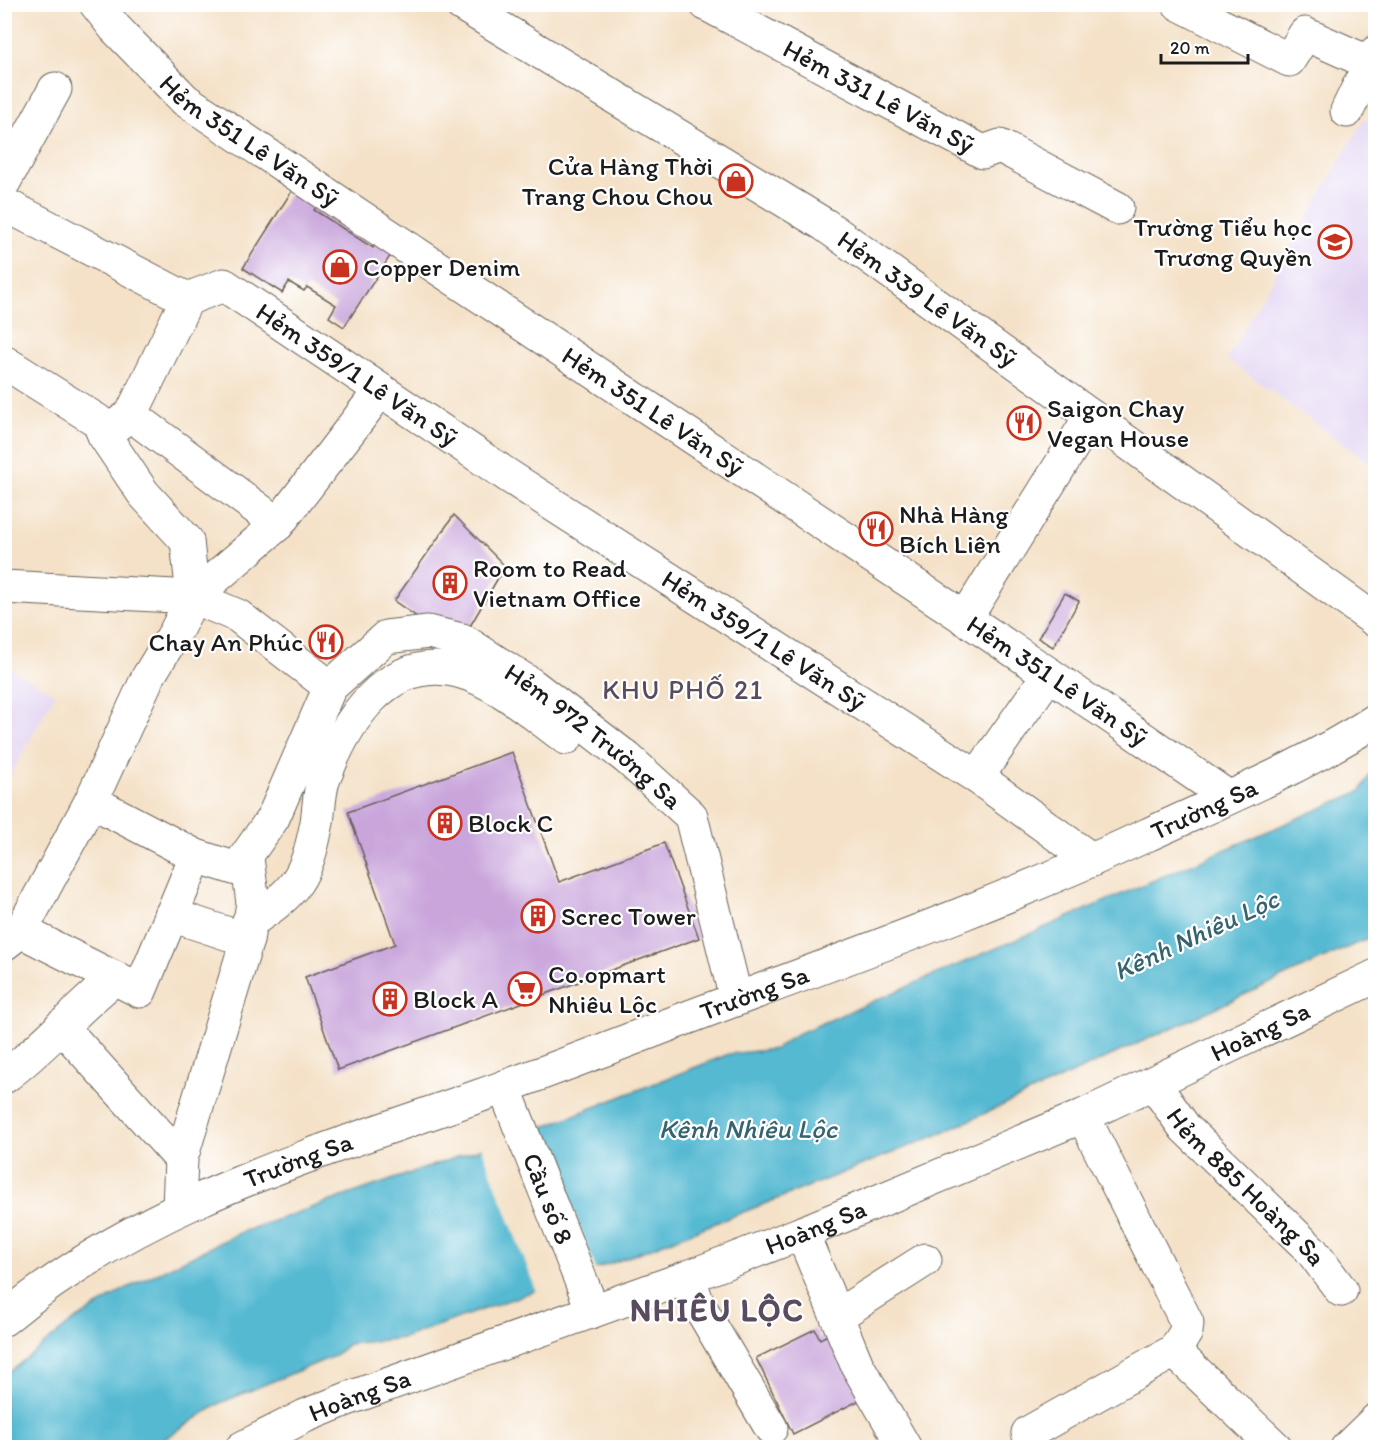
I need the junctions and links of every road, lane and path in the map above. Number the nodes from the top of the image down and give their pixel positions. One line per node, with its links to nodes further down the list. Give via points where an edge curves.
1 (96, 4): 20 (street, Hẻm 351 Lê Văn Sỹ, via 185,100)
2 (461, 4): 15 (street, Hẻm 339 Lê Văn Sỹ, via 825,225)
3 (706, 4): 10 (street, Hẻm 331 Lê Văn Sỹ, via 983,152 1000,146)
4 (1179, 4): 5 (street, via 1289,60 1305,34)
5 (1373, 58): 7 (street)
6 (56, 88): 8 (street)
7 (1347, 111)
8 (4, 182)
9 (4, 204): 11 (street)
10 (1117, 208)
11 (187, 298): 13 (street, Hẻm 359/1 Lê Văn Sỹ, via 224,285); 14 (street)
12 (4, 362): 16 (street, via 98,421)
13 (380, 391): 17 (street); 25 (street, Hẻm 359/1 Lê Văn Sỹ)
14 (131, 416): 16 (street); 17 (street)
15 (1091, 416): 20 (street); 21 (street, Hẻm 339 Lê Văn Sỹ)
16 (104, 435): 19 (street, via 143,493 187,541)
17 (278, 525): 19 (street)
18 (4, 587): 19 (street)
19 (193, 597): 23 (street, via 238,616); 28 (street, via 148,677)
20 (965, 619): 22 (street, Hẻm 351 Lê Văn Sỹ)
21 (1376, 621)
22 (1049, 674): 25 (street); 27 (street, Hẻm 351 Lê Văn Sỹ)
23 (330, 687): 26 (street, Hẻm 972 Trường Sa, via 386,637 428,632 462,640 532,685); 30 (street, via 273,818)
24 (1376, 720): 27 (street, Trường Sa)
25 (977, 777): 31 (street, Hẻm 359/1 Lê Văn Sỹ)
26 (658, 785): 33 (street, via 609,768 488,684 437,668 404,673 374,694 352,722 322,783 314,840 298,883); 37 (street, Hẻm 972 Trường Sa, via 692,816)
27 (1228, 797): 31 (street, Trường Sa)
28 (91, 801): 29 (street); 34 (street)
29 (196, 856): 30 (street, via 237,869); 32 (street)
30 (247, 858): 33 (street, via 253,903)
31 (1092, 860): 37 (street, Trường Sa, via 966,914)
32 (171, 915): 33 (street); 36 (street)
33 (248, 931): 43 (street)
34 (13, 937): 36 (street)
35 (1376, 976): 40 (street, Hoàng Sa)
36 (127, 984): 38 (street)
37 (736, 999): 41 (street, Trường Sa)
38 (61, 1026): 39 (street); 43 (street)
39 (4, 1077)
40 (1153, 1083): 42 (street, Hoàng Sa); 48 (street, Hẻm 885 Hoàng Sa, via 1185,1128 1311,1250)
41 (494, 1091): 44 (street, Trường Sa, via 249,1178); 49 (street, Cầu số 8)
42 (1083, 1116): 45 (street, Hoàng Sa); 52 (street, via 1187,1323 1186,1332)
43 (182, 1159): 44 (street)
44 (179, 1208): 51 (street, Trường Sa, via 68,1271)
45 (802, 1233): 47 (street, Hoàng Sa); 50 (street)
46 (925, 1260): 50 (street)
47 (688, 1277): 49 (street, Hoàng Sa); 54 (street, via 698,1305)
48 (1341, 1290)
49 (576, 1300): 56 (street, Hoàng Sa, via 347,1399)
50 (837, 1316): 58 (street, via 857,1365)
51 (4, 1319)
52 (1174, 1350): 55 (street); 59 (street)
53 (1376, 1420): 60 (street)
54 (771, 1428)
55 (1028, 1433)
56 (280, 1439): 57 (street, Hoàng Sa)
57 (242, 1448)
58 (904, 1448)
59 (1276, 1448)
60 (1347, 1448)

